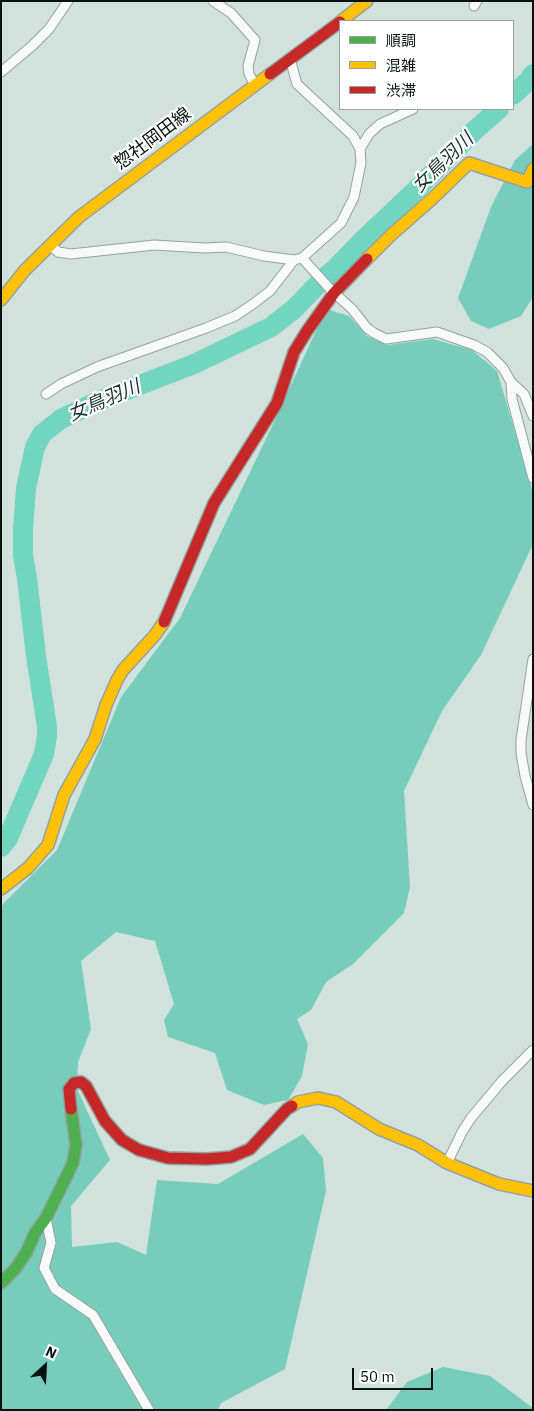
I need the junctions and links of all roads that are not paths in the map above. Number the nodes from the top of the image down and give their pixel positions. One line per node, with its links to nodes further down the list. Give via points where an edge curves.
1 (68, 1): 7 (street, via 49,29)
2 (214, 1): 8 (street, via 231,12 255,40 248,66)
3 (367, 1): 4 (street, 惣社岡田線)
4 (341, 20)
5 (339, 22): 6 (street, 惣社岡田線)
6 (290, 59): 8 (street, 惣社岡田線); 10 (street, via 297,84 353,136)
7 (1, 72)
8 (255, 85): 12 (street, 惣社岡田線, via 79,217)
9 (410, 110): 10 (street, via 380,124)
10 (360, 149): 13 (street, via 361,163 354,197 341,223)
11 (533, 169): 14 (street, via 527,182 470,163)
12 (50, 245): 13 (street, via 58,252 71,254 154,245 226,247 264,256); 15 (street, 惣社岡田線)
13 (300, 259): 14 (street); 17 (street, via 270,291 235,316 97,367)
14 (333, 291): 16 (street, via 374,333 386,339 437,332 465,342 487,352); 22 (street, via 294,352 277,403 223,487 164,622 117,680 95,739 64,795 48,845 28,868)
15 (1, 300)
16 (511, 382): 18 (street, via 524,394); 19 (street, via 512,399)
17 (46, 394)
18 (533, 416)
19 (533, 478)
20 (533, 659): 21 (street, via 521,747)
21 (533, 805)
22 (1, 889)
23 (533, 1050): 24 (street, via 471,1118)
24 (447, 1163): 25 (street, via 499,1184); 26 (street, via 418,1145 379,1130 336,1102 318,1098 298,1102 287,1109 250,1149 231,1157 168,1158 139,1150 122,1140 105,1121 81,1082 74,1083 69,1089 76,1145 73,1162)
25 (533, 1191)
26 (46, 1218): 27 (street, via 15,1270); 28 (street, via 51,1243 44,1268 55,1289 93,1315)
27 (1, 1283)
28 (149, 1410)

